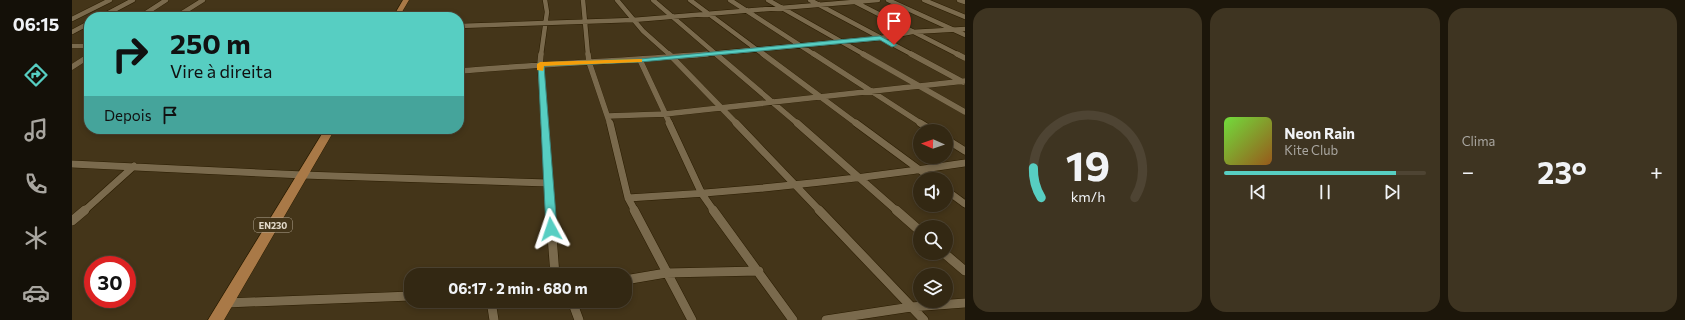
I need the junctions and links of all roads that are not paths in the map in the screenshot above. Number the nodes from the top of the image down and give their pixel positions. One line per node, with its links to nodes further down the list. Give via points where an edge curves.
1 (110, 0): 23 (street)
2 (133, 0): 24 (street)
3 (166, 0): 25 (street)
4 (203, 0): 26 (street)
5 (406, 0): 27 (main road)
6 (544, 0): 35 (street)
7 (583, 0): 34 (street)
8 (617, 0): 33 (street)
9 (653, 0): 30 (street)
10 (690, 0): 29 (street)
11 (730, 0): 22 (street)
12 (768, 0): 21 (street)
13 (810, 0): 20 (street)
14 (878, 0): 18 (street)
15 (888, 0): 39 (street)
16 (924, 0): 31 (street)
17 (959, 0): 19 (street)
18 (853, 1): 20 (street); 41 (street)
19 (965, 2)
20 (819, 4): 21 (street); 43 (street)
21 (782, 8): 22 (street); 44 (street)
22 (747, 11): 29 (street); 45 (street)
23 (87, 12)
24 (110, 12)
25 (148, 12)
26 (184, 12)
27 (399, 12)
28 (84, 14): 32 (street)
29 (710, 14): 30 (street); 48 (street)
30 (672, 17): 33 (street); 49 (street)
31 (965, 17)
32 (72, 20)
33 (633, 20): 34 (street); 50 (street, via 661,50)
34 (585, 23): 35 (street); 54 (street)
35 (546, 24): 37 (street); 55 (street)
36 (84, 26): 40 (street)
37 (464, 26)
38 (965, 29): 39 (street)
39 (954, 30): 41 (street); 42 (street)
40 (72, 32)
41 (912, 32): 43 (street); 51 (street)
42 (965, 34)
43 (880, 38): 44 (street); 58 (street)
44 (841, 42): 45 (street); 59 (street)
45 (800, 45): 48 (street); 60 (street)
46 (72, 46): 47 (street)
47 (84, 46)
48 (757, 49): 49 (street); 61 (street)
49 (714, 54): 50 (street); 62 (street)
50 (672, 57): 53 (street); 63 (street)
51 (965, 58)
52 (84, 59): 56 (street)
53 (640, 60): 54 (street); 65 (street)
54 (590, 62): 55 (street); 66 (street)
55 (540, 64): 57 (street); 79 (street)
56 (72, 67)
57 (464, 71)
58 (964, 82): 59 (street)
59 (921, 86): 60 (street); 64 (street)
60 (873, 92): 61 (street); 67 (street)
61 (823, 98): 62 (street); 74 (street)
62 (774, 103): 63 (street); 77 (street)
63 (721, 108): 65 (street); 78 (street)
64 (965, 112)
65 (665, 114): 66 (street); 80 (street)
66 (608, 116): 82 (street)
67 (923, 124)
68 (327, 134): 76 (main road, EN230)
69 (953, 143): 70 (street)
70 (965, 151)
71 (965, 163): 74 (street)
72 (72, 164): 73 (street)
73 (134, 166): 76 (street); 84 (street)
74 (919, 170): 75 (street); 77 (street)
75 (922, 172)
76 (303, 175): 79 (street); 93 (main road, EN230)
77 (859, 176): 78 (street); 85 (street)
78 (791, 183): 80 (street); 95 (street)
79 (548, 184): 87 (street)
80 (702, 194): 82 (street); 88 (street)
81 (953, 195): 83 (street)
82 (628, 198): 90 (street)
83 (965, 204)
84 (72, 221)
85 (913, 225)
86 (952, 260): 89 (street)
87 (554, 268)
88 (758, 271): 90 (street); 102 (street)
89 (965, 272)
90 (666, 273): 91 (street); 101 (street)
91 (632, 279)
92 (404, 296): 93 (street)
93 (226, 303): 98 (main road, EN230)
94 (965, 303): 95 (street)
95 (911, 307): 103 (street); 104 (street)
96 (492, 308): 99 (street)
97 (575, 308): 100 (street)
98 (216, 320)
99 (494, 320)
100 (579, 320)
101 (692, 320)
102 (793, 320)
103 (826, 320)
104 (924, 320)

